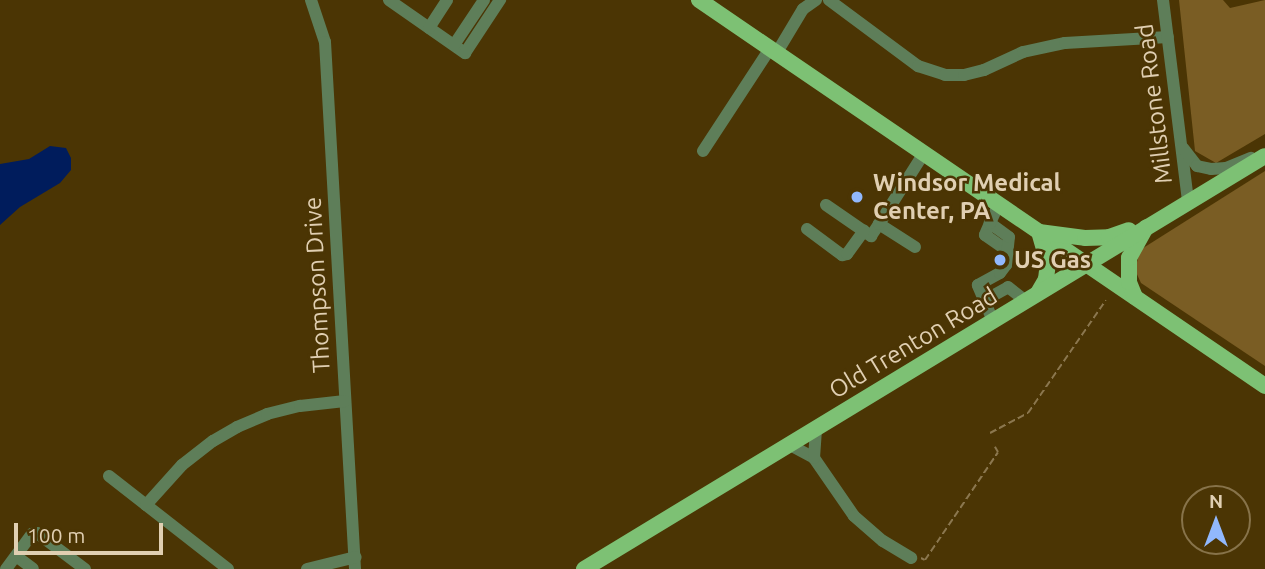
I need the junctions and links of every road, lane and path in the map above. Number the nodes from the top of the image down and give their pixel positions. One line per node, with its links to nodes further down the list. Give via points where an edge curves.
1 (311, 0): 40 (street, Thompson Drive, via 325,42)
2 (389, 0): 10 (street)
3 (447, 0): 10 (street)
4 (484, 0): 12 (street)
5 (500, 0): 12 (street, via 465,52)
6 (699, 0): 13 (main road)
7 (816, 0): 13 (street, via 803,9)
8 (829, 0): 11 (street, via 918,66 945,75 984,70 1023,52 1065,43)
9 (1163, 0): 11 (street, Millstone Road)
10 (429, 28): 12 (street)
11 (1168, 37): 14 (street, Millstone Road)
12 (454, 45)
13 (772, 52): 15 (street); 16 (main road)
14 (1180, 142): 17 (street, via 1197,166 1211,169); 18 (street, Millstone Road)
15 (703, 151)
16 (923, 153): 19 (main road); 23 (street)
17 (1265, 154): 18 (main road, Old Trenton Road)
18 (1188, 202): 24 (main road, Old Trenton Road)
19 (999, 204): 21 (main road); 22 (street)
20 (826, 205): 26 (street)
21 (1024, 221): 27 (main road); 28 (street)
22 (990, 223): 28 (street); 30 (street, via 985,235)
23 (880, 224): 26 (street, via 871,236); 29 (street)
24 (1147, 225): 27 (main road, via 1109,237); 31 (main road, Old Trenton Road); 34 (main road, via 1129,258 1129,282)
25 (807, 229): 26 (street, via 842,255)
26 (864, 231)
27 (1040, 232): 31 (main road); 35 (main road, via 1048,263 1046,279)
28 (1009, 237): 30 (street)
29 (915, 247)
30 (1009, 252): 32 (street)
31 (1088, 266): 34 (main road); 35 (main road, Old Trenton Road)
32 (1000, 272): 33 (street); 36 (street, via 978,285)
33 (1008, 287): 35 (street); 36 (street)
34 (1135, 297): 39 (main road)
35 (1031, 298): 38 (main road, Old Trenton Road)
36 (985, 300): 38 (street)
37 (1106, 300): 42 (path, via 1028,413)
38 (993, 321): 41 (main road, Old Trenton Road)
39 (1265, 386)
40 (345, 401): 47 (street, via 300,406 237,426 182,465); 50 (street, Thompson Drive)
41 (816, 429): 43 (main road, Old Trenton Road); 45 (street)
42 (990, 433)
43 (790, 445): 45 (street); 56 (main road, Old Trenton Road)
44 (995, 447): 49 (path, via 998,452 925,560)
45 (814, 458): 49 (street, via 854,516)
46 (109, 476): 47 (street)
47 (146, 505): 54 (street)
48 (16, 556): 51 (street); 52 (street); 53 (street, via 37,533)
49 (913, 561)
50 (356, 563): 55 (street)
51 (6, 569)
52 (33, 569)
53 (85, 569)
54 (228, 569)
55 (307, 569)
56 (584, 569)

